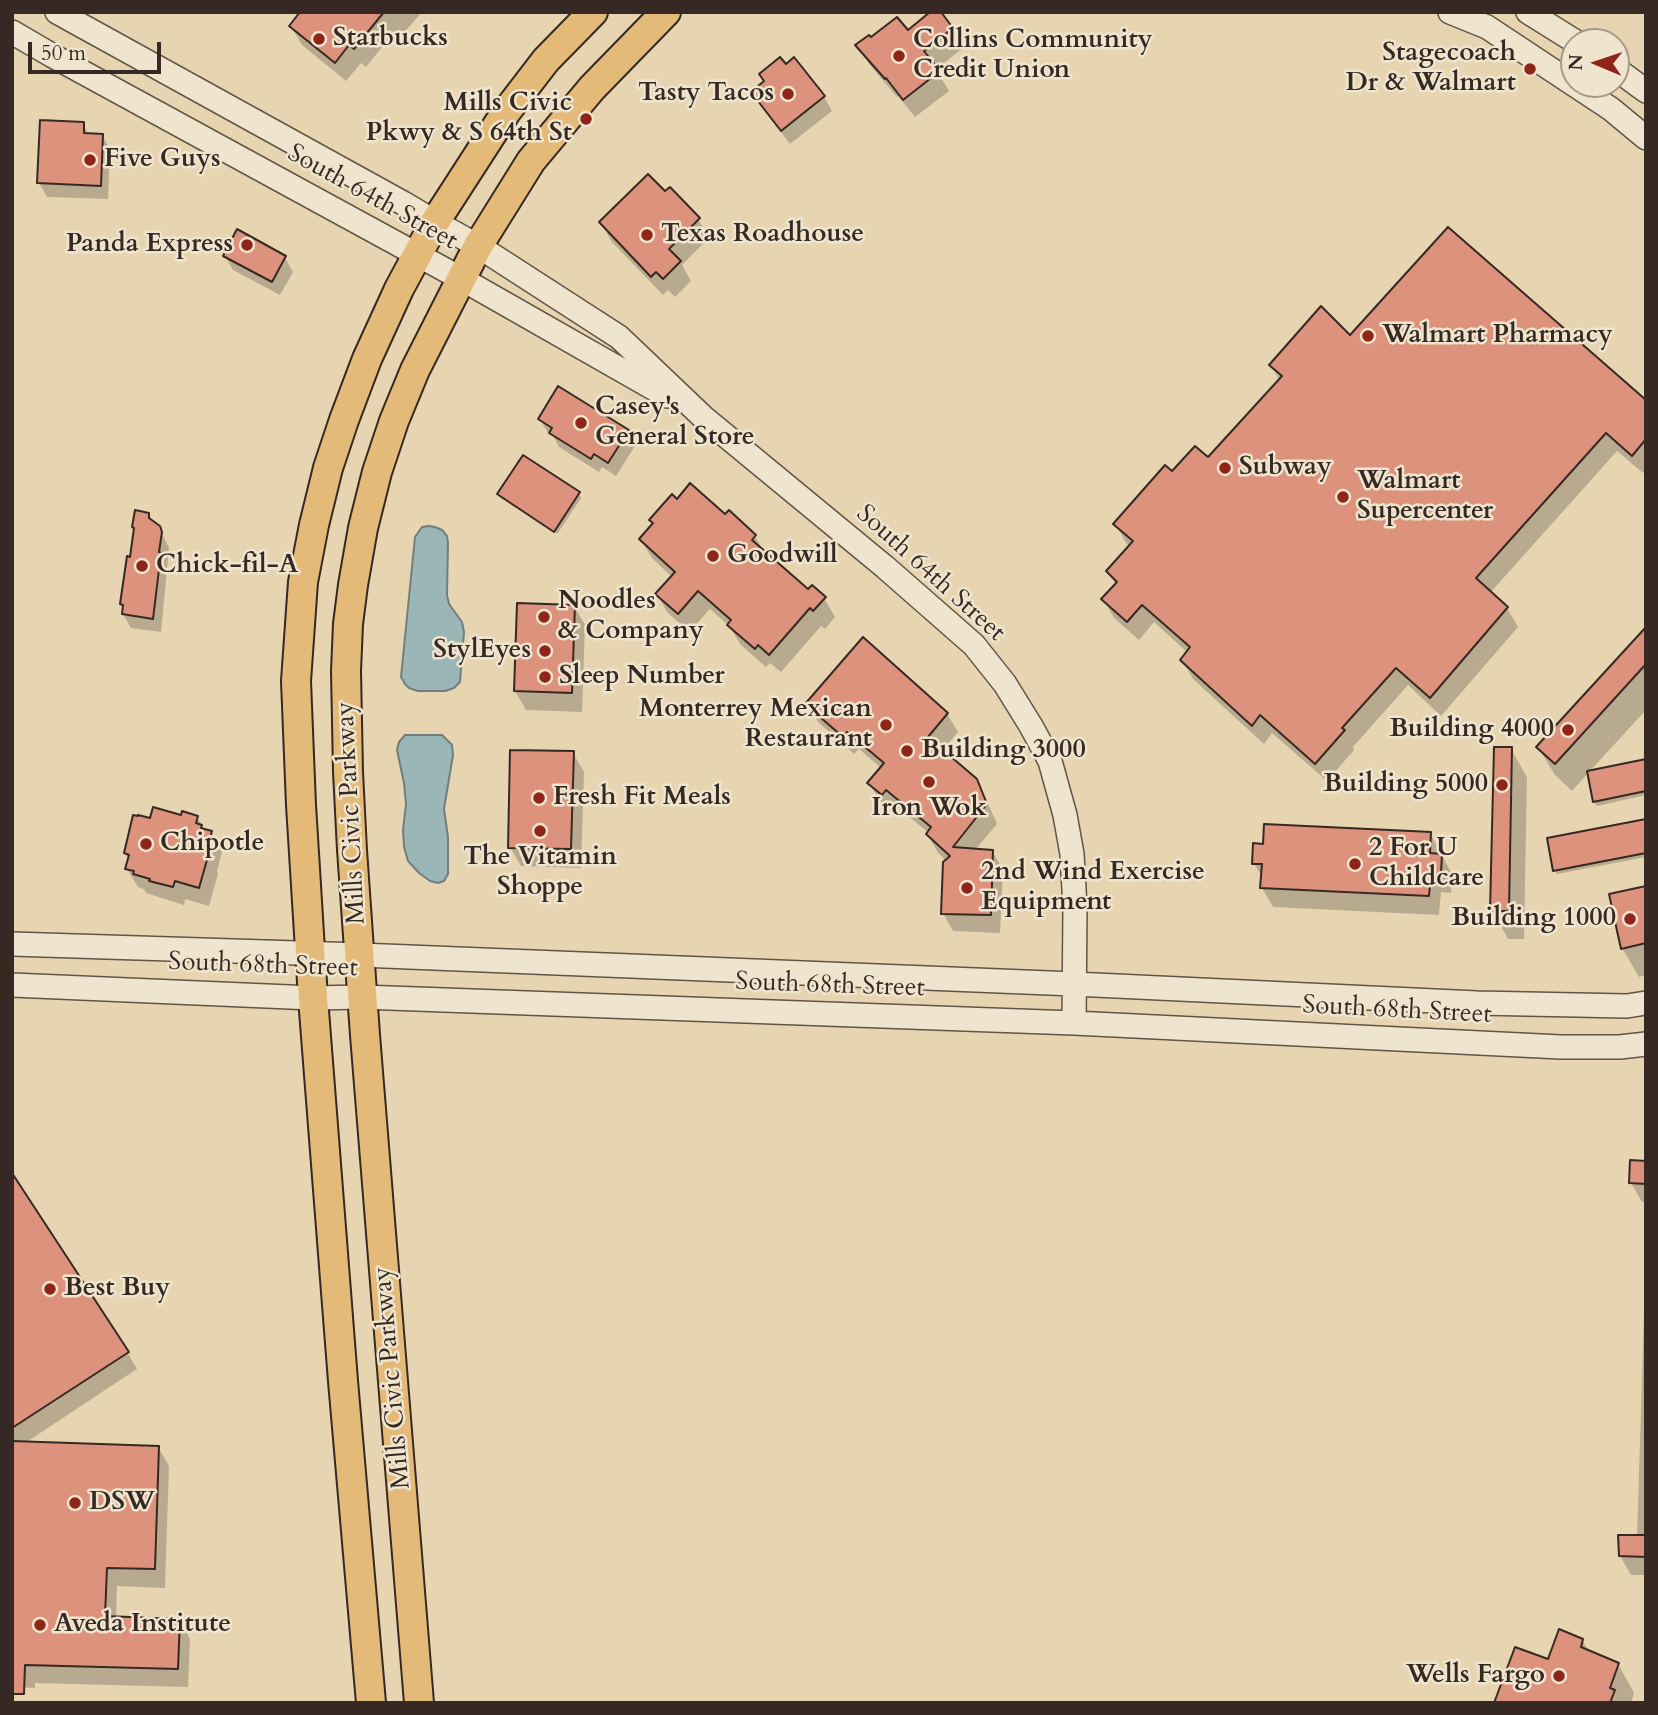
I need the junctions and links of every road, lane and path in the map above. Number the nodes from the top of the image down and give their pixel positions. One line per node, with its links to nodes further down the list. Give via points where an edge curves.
1 (57, 12): 11 (street, South 64th Street)
2 (593, 12): 11 (main road, Mills Civic Parkway, via 546,60 506,113)
3 (666, 12): 12 (main road, Mills Civic Parkway, via 592,88 531,161)
4 (1450, 12): 10 (street, via 1487,27 1611,109)
5 (1528, 12): 7 (street)
6 (12, 32): 13 (street, South 64th Street)
7 (1560, 32)
8 (1630, 79): 9 (street)
9 (1646, 91)
10 (1646, 138)
11 (435, 222): 12 (street, South 64th Street); 13 (main road, Mills Civic Parkway)
12 (478, 246): 14 (main road, Mills Civic Parkway); 15 (street, South 64th Street, via 619,337)
13 (417, 255): 14 (street, South 64th Street); 17 (main road, Mills Civic Parkway, via 367,359 344,420 328,468 303,582 296,681)
14 (460, 278): 15 (street, South 64th Street); 18 (main road, Mills Civic Parkway, via 394,421 374,483 353,585 347,718)
15 (703, 417): 19 (street, South 64th Street, via 974,645 1005,684 1050,761 1065,815 1072,854)
16 (12, 944): 17 (street, South 68th Street)
17 (310, 954): 18 (street, South 68th Street); 21 (main road, Mills Civic Parkway)
18 (360, 955): 19 (street, South 68th Street); 22 (main road, Mills Civic Parkway)
19 (1074, 984): 23 (street, South 68th Street, via 1477,1003); 24 (street, South 64th Street)
20 (12, 985): 21 (street, South 68th Street)
21 (313, 998): 22 (street, South 68th Street); 26 (main road, Mills Civic Parkway)
22 (362, 998): 24 (street, South 68th Street); 27 (main road, Mills Civic Parkway)
23 (1646, 1003)
24 (1074, 1023): 25 (street, South 68th Street, via 1561,1047)
25 (1646, 1044)
26 (372, 1703)
27 (419, 1703)

